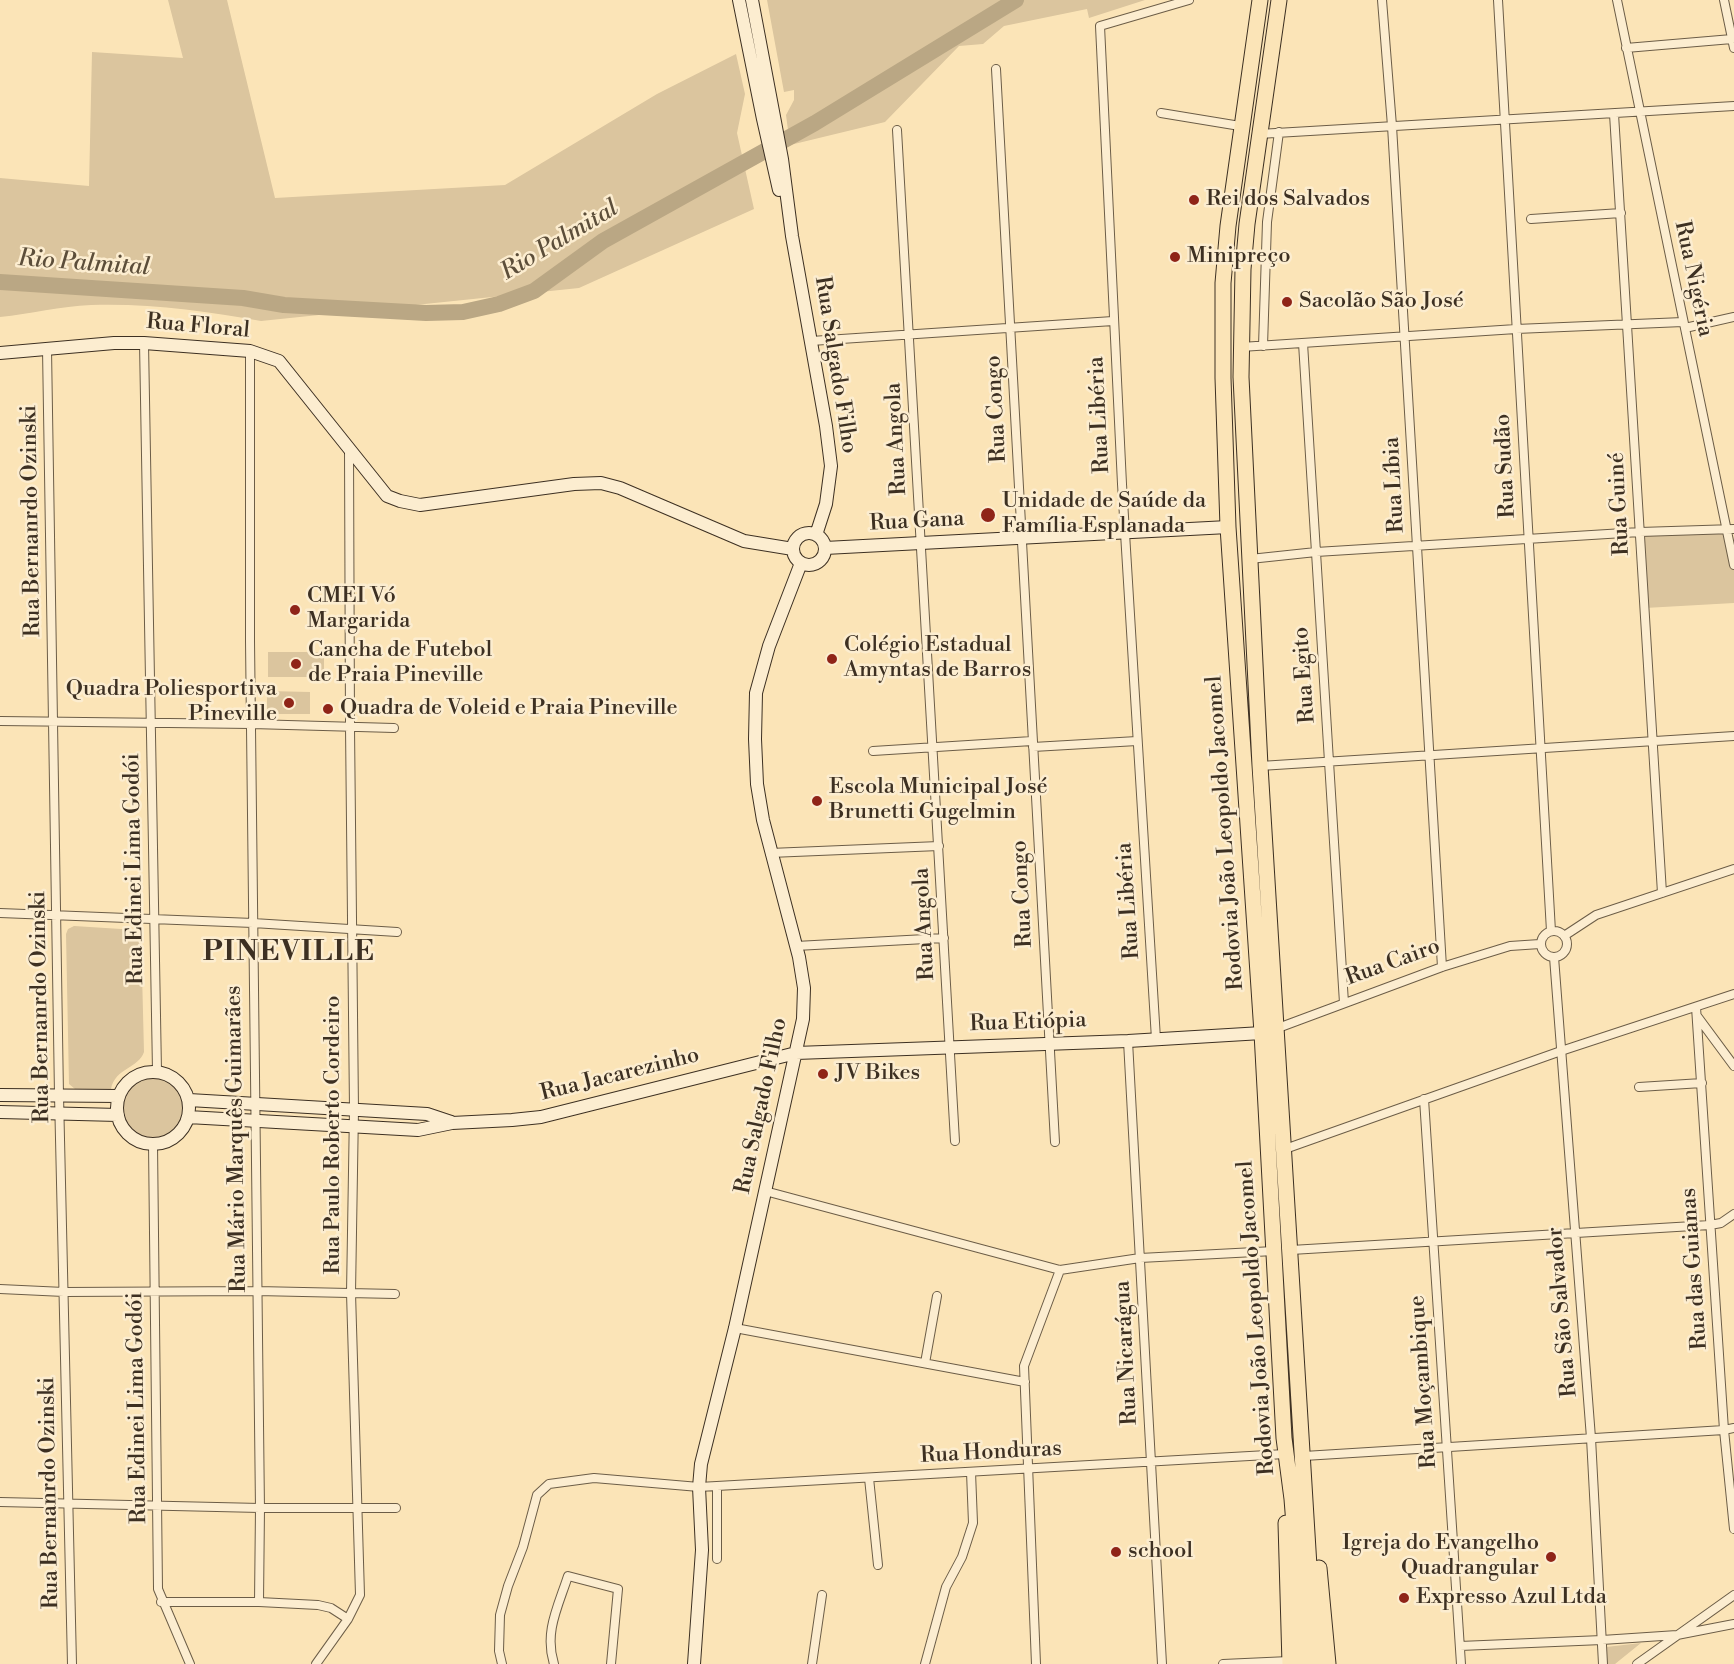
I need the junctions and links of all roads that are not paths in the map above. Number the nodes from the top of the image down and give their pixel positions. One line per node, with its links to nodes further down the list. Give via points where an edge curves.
1 (739, 0): 17 (street, Rua Salgado Filho)
2 (752, 0): 17 (street, Rua Salgado Filho)
3 (1189, 0): 27 (street, Rua Libéria, via 1100,26)
4 (1260, 0): 19 (highway, Rodovia João Leopoldo Jacomel)
5 (1279, 0): 23 (highway, Rodovia João Leopoldo Jacomel)
6 (1382, 0): 20 (street, Rua Líbia)
7 (1498, 0): 18 (street, Rua Sudão)
8 (1617, 0): 11 (street, Rua Nigéria)
9 (1724, 0): 10 (street)
10 (1733, 43): 11 (street)
11 (1626, 48): 14 (street, Rua Nigéria)
12 (996, 69): 30 (street, Rua Congo)
13 (1734, 106): 14 (street)
14 (1640, 112): 16 (street); 29 (street, Rua Nigéria)
15 (1161, 113): 19 (street)
16 (1614, 114): 18 (street); 24 (street, Rua Guiné)
17 (769, 119): 34 (street, Rua Salgado Filho)
18 (1505, 121): 20 (street); 31 (street, Rua Sudão)
19 (1240, 126): 43 (highway, Rodovia João Leopoldo Jacomel, via 1223,282)
20 (1392, 126): 22 (street); 33 (street, Rua Líbia)
21 (897, 130): 32 (street, Rua Angola)
22 (1279, 132): 23 (street); 37 (street, via 1267,231)
23 (1259, 134): 38 (highway, Rodovia João Leopoldo Jacomel, via 1246,224)
24 (1621, 213): 25 (street); 28 (street, Rua Guiné)
25 (1530, 219)
26 (1734, 317): 29 (street)
27 (1113, 321): 30 (street); 45 (street, Rua Libéria)
28 (1628, 323): 29 (street); 31 (street); 46 (street, Rua Guiné)
29 (1684, 325): 44 (street, Rua Nigéria)
30 (1010, 328): 32 (street); 48 (street, Rua Congo)
31 (1516, 329): 33 (street); 49 (street, Rua Sudão)
32 (909, 334): 34 (street); 50 (street, Rua Angola)
33 (1405, 338): 36 (street); 51 (street, Rua Líbia)
34 (810, 341): 47 (street, Rua Salgado Filho, via 831,466 826,504)
35 (144, 343): 39 (street, Rua Floral); 40 (street, Rua Floral); 60 (street, Rua Edinei Lima Godói)
36 (1303, 343): 37 (street); 54 (street, Rua Egito)
37 (1263, 346): 38 (street)
38 (1241, 347): 55 (highway, Rodovia João Leopoldo Jacomel)
39 (47, 349): 41 (street, Rua Floral); 59 (street, Rua Bernanrdo Ozinski)
40 (250, 351): 42 (street, Rua Floral, via 279,361); 61 (street, Rua Mário Marquês Guimarães)
41 (0, 353)
42 (349, 448): 53 (street, Rua Floral, via 387,496 400,501 420,505 601,483 744,541); 62 (street, Rua Paulo Roberto Cordeiro)
43 (1228, 526): 45 (street, Rua Gana); 55 (highway, via 1244,542); 95 (highway, Rodovia João Leopoldo Jacomel)
44 (1731, 529): 46 (street); 57 (street, Rua Nigéria)
45 (1125, 532): 48 (street, Rua Gana); 65 (street, Rua Libéria)
46 (1640, 532): 49 (street); 66 (street, Rua Guiné)
47 (816, 535): 52 (street); 53 (street, via 801,535)
48 (1022, 538): 50 (street, Rua Gana); 67 (street, Rua Congo)
49 (1528, 539): 51 (street); 69 (street, Rua Sudão)
50 (922, 544): 52 (street, Rua Gana); 68 (street, Rua Angola)
51 (1417, 546): 54 (street); 71 (street, Rua Líbia)
52 (825, 548): 56 (street, via 817,562)
53 (793, 549): 56 (street)
54 (1316, 552): 55 (street); 72 (street, Rua Egito)
55 (1250, 559): 73 (highway, Rodovia João Leopoldo Jacomel)
56 (801, 563): 75 (street, Rua Salgado Filho, via 768,646 756,693 757,784)
57 (1734, 565)
58 (0, 721): 59 (street)
59 (53, 722): 60 (street); 79 (street, Rua Bernanrdo Ozinski)
60 (150, 723): 61 (street); 80 (street, Rua Edinei Lima Godói)
61 (252, 724): 62 (street); 81 (street, Rua Mário Marquês Guimarães)
62 (350, 727): 63 (street); 82 (street, Rua Paulo Roberto Cordeiro)
63 (394, 728)
64 (1734, 736): 66 (street)
65 (1137, 741): 67 (street); 96 (street, Rua Libéria)
66 (1653, 741): 69 (street); 77 (street, Rua Guiné)
67 (1032, 744): 68 (street); 98 (street, Rua Congo)
68 (934, 747): 70 (street); 74 (street, Rua Angola)
69 (1541, 748): 71 (street); 83 (street, Rua Sudão)
70 (873, 751)
71 (1429, 755): 72 (street); 90 (street, Rua Líbia)
72 (1329, 761): 73 (street); 92 (street, Rua Egito)
73 (1260, 766): 94 (highway, Rodovia João Leopoldo Jacomel)
74 (939, 846): 75 (street); 86 (street, Rua Angola)
75 (770, 853): 88 (street, Rua Salgado Filho)
76 (1734, 869): 77 (street)
77 (1662, 893): 85 (street, via 1596,915)
78 (0, 913): 79 (street)
79 (56, 914): 80 (street); 107 (street, Rua Bernanrdo Ozinski)
80 (153, 918): 81 (street); 103 (street, Rua Edinei Lima Godói)
81 (253, 923): 82 (street); 111 (street, Rua Mário Marquês Guimarães)
82 (352, 928): 84 (street); 112 (street, Rua Paulo Roberto Cordeiro)
83 (1551, 931): 85 (street); 87 (street)
84 (397, 932)
85 (1564, 936): 89 (street, via 1565,951)
86 (944, 938): 88 (street); 99 (street, Rua Angola)
87 (1540, 944): 89 (street, via 1545,953); 90 (street, Rua Cairo, via 1510,946)
88 (796, 946): 101 (street, Rua Salgado Filho, via 804,988)
89 (1554, 957): 100 (street, Rua São Salvador)
90 (1442, 967): 92 (street, Rua Cairo)
91 (1734, 994): 93 (street)
92 (1344, 1004): 94 (street, Rua Cairo)
93 (1697, 1011): 100 (street); 102 (street); 104 (street, Rua das Guianas)
94 (1278, 1028): 95 (street, Rua Cairo); 123 (highway, Rodovia João Leopoldo Jacomel)
95 (1262, 1033): 96 (street, Rua Etiópia); 130 (highway, Rodovia João Leopoldo Jacomel)
96 (1156, 1039): 97 (street, Rua Etiópia)
97 (1128, 1041): 98 (street, Rua Etiópia); 131 (street, Rua Nicarágua)
98 (1050, 1044): 99 (street, Rua Etiópia); 121 (street, Rua Congo)
99 (949, 1047): 101 (street, Rua Etiópia); 120 (street, Rua Angola)
100 (1561, 1051): 109 (street); 127 (street, Rua São Salvador)
101 (796, 1053): 118 (street, Rua Jacarezinho, via 541,1117); 124 (street, Rua Salgado Filho)
102 (1734, 1066)
103 (157, 1071): 108 (street, via 136,1076); 110 (street, via 178,1081)
104 (1701, 1083): 105 (street); 126 (street, Rua das Guianas)
105 (1639, 1087)
106 (0, 1095): 107 (street)
107 (60, 1095): 108 (street); 114 (street, Rua Bernanrdo Ozinski)
108 (119, 1095): 115 (street)
109 (1424, 1099): 123 (street); 128 (street, Rua Moçambique)
110 (189, 1100): 111 (street, Rua Jacarezinho); 116 (street)
111 (255, 1104): 112 (street, Rua Jacarezinho); 117 (street, Rua Mário Marquês Guimarães)
112 (354, 1110): 118 (street, Rua Jacarezinho, via 427,1114); 119 (street, Rua Paulo Roberto Cordeiro)
113 (0, 1112): 114 (street)
114 (61, 1114): 115 (street); 135 (street, Rua Bernanrdo Ozinski)
115 (118, 1115): 122 (street, via 130,1135)
116 (188, 1117): 117 (street, Rua Jacarezinho); 122 (street, via 174,1137)
117 (256, 1122): 119 (street, Rua Jacarezinho); 134 (street, Rua Mário Marquês Guimarães)
118 (452, 1123): 119 (street, Rua Jacarezinho, via 418,1130)
119 (352, 1128): 137 (street, Rua Paulo Roberto Cordeiro)
120 (955, 1141)
121 (1055, 1142)
122 (153, 1144): 136 (street, Rua Edinei Lima Godói)
123 (1285, 1149): 129 (highway, Rodovia João Leopoldo Jacomel)
124 (765, 1191): 132 (street); 140 (street, Rua Salgado Filho)
125 (1734, 1214): 126 (street)
126 (1710, 1225): 127 (street); 144 (street, Rua das Guianas)
127 (1575, 1233): 128 (street); 145 (street, Rua São Salvador)
128 (1433, 1241): 129 (street); 146 (street, Rua Moçambique)
129 (1291, 1250): 148 (highway, Rodovia João Leopoldo Jacomel)
130 (1274, 1251): 131 (street); 147 (highway, Rodovia João Leopoldo Jacomel)
131 (1140, 1258): 132 (street); 149 (street, Rua Nicarágua)
132 (1060, 1270): 142 (street, via 1024,1366)
133 (0, 1289): 135 (street)
134 (257, 1291): 136 (street); 137 (street); 158 (street, Rua Mário Marquês Guimarães)
135 (64, 1292): 136 (street); 156 (street, Rua Bernanrdo Ozinski)
136 (154, 1292): 157 (street, Rua Edinei Lima Godói)
137 (351, 1293): 138 (street); 161 (street, Rua Paulo Roberto Cordeiro)
138 (395, 1294)
139 (937, 1296): 141 (street)
140 (735, 1328): 141 (street); 154 (street, Rua Salgado Filho, via 701,1464)
141 (925, 1363): 142 (street)
142 (1025, 1382): 150 (street)
143 (1734, 1428): 144 (street)
144 (1724, 1430): 145 (street); 162 (street, Rua das Guianas)
145 (1591, 1438): 146 (street); 172 (street, Rua São Salvador)
146 (1447, 1447): 148 (street); 173 (street, Rua Moçambique)
147 (1285, 1454): 149 (street, Rua Honduras); 174 (highway); 187 (highway, Rodovia João Leopoldo Jacomel, via 1293,1499)
148 (1304, 1456): 160 (highway, Rodovia João Leopoldo Jacomel)
149 (1150, 1461): 150 (street, Rua Honduras); 185 (street, Rua Nicarágua)
150 (1027, 1468): 151 (street, Rua Honduras); 184 (street)
151 (971, 1472): 152 (street, Rua Honduras); 183 (street, via 973,1523 962,1557 946,1587)
152 (869, 1478): 153 (street, Rua Honduras); 164 (street)
153 (717, 1486): 154 (street, Rua Honduras); 163 (street)
154 (699, 1487): 178 (street, Rua Honduras, via 594,1479 549,1484 537,1495 500,1615); 181 (street, Rua Salgado Filho, via 702,1550)
155 (0, 1502): 156 (street)
156 (68, 1503): 157 (street); 175 (street, Rua Bernanrdo Ozinski)
157 (157, 1505): 158 (street); 167 (street, Rua Edinei Lima Godói)
158 (260, 1508): 161 (street); 168 (street, Rua Mário Marquês Guimarães)
159 (396, 1508): 161 (street)
160 (1307, 1508): 188 (highway, Rodovia João Leopoldo Jacomel); 189 (highway, via 1321,1575)
161 (357, 1509): 169 (street, Rua Paulo Roberto Cordeiro, via 360,1595)
162 (1734, 1529)
163 (717, 1559)
164 (878, 1565)
165 (822, 1595): 182 (street)
166 (1734, 1595): 171 (street)
167 (161, 1602): 168 (street); 176 (street, Rua Edinei Lima Godói)
168 (260, 1602): 169 (street, via 331,1608)
169 (348, 1619): 177 (street, Rua Paulo Roberto Cordeiro)
170 (1734, 1624): 171 (street)
171 (1677, 1635): 172 (street); 192 (street)
172 (1602, 1640): 173 (street); 191 (street, Rua São Salvador)
173 (1460, 1646): 190 (street, Rua Moçambique)
174 (1290, 1662): 186 (street)
175 (72, 1664)
176 (190, 1664)
177 (316, 1664)
178 (502, 1664)
179 (554, 1664): 180 (street, via 549,1642 568,1576 618,1589)
180 (614, 1664)
181 (694, 1664)
182 (812, 1664)
183 (925, 1664)
184 (1036, 1664)
185 (1162, 1664)
186 (1223, 1664)
187 (1305, 1664)
188 (1315, 1664)
189 (1328, 1664)
190 (1461, 1664)
191 (1603, 1664)
192 (1637, 1664)

